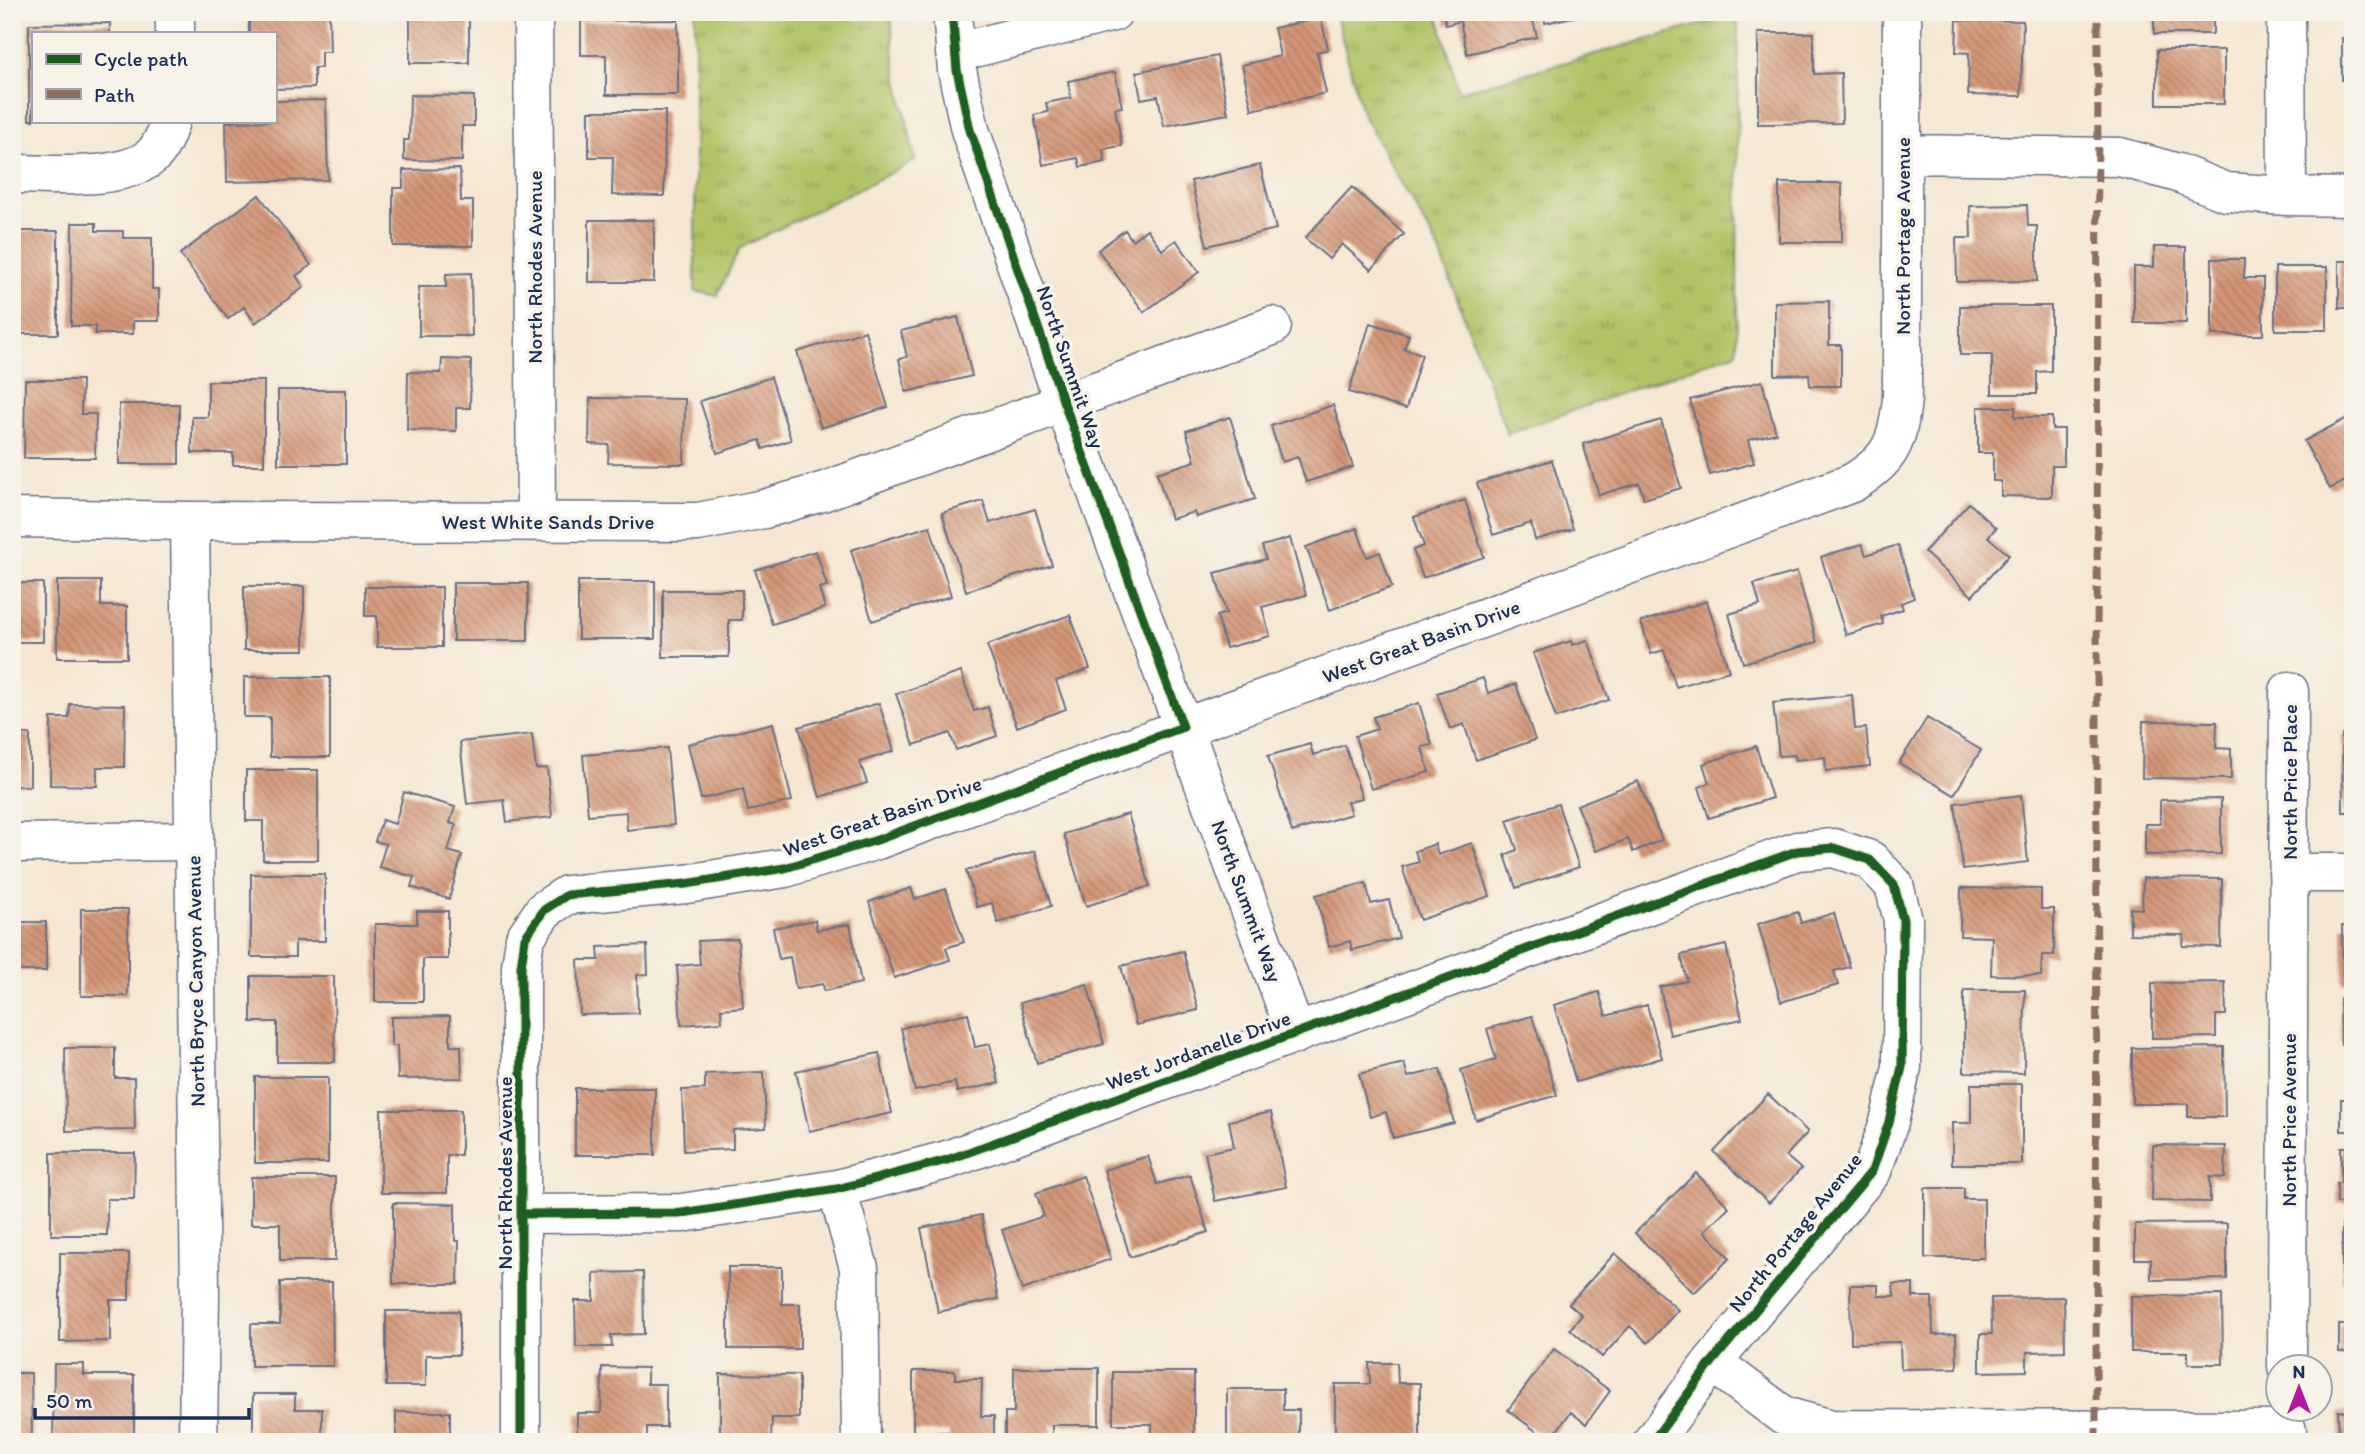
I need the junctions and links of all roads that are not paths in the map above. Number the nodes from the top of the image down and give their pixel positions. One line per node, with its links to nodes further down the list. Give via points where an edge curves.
1 (175, 12): 7 (street)
2 (533, 12): 19 (street, North Rhodes Avenue)
3 (952, 12): 8 (street, North Summit Way)
4 (1113, 12): 8 (street)
5 (1902, 12): 10 (street, North Portage Avenue)
6 (2286, 12): 12 (street)
7 (175, 32)
8 (955, 53): 15 (street, North Summit Way, via 970,130)
9 (170, 122): 11 (street, via 153,155 128,169 99,175)
10 (1902, 154): 12 (street, via 2120,157 2226,192); 16 (street, North Portage Avenue, via 1902,398 1899,429)
11 (12, 174)
12 (2287, 196): 13 (street)
13 (2353, 197)
14 (1272, 326): 15 (street, West White Sands Drive)
15 (1064, 403): 19 (street, West White Sands Drive, via 764,509 698,522); 21 (street, North Summit Way)
16 (1886, 456): 21 (street, West Great Basin Drive, via 1852,483)
17 (12, 518): 18 (street, West White Sands Drive)
18 (190, 521): 19 (street, West White Sands Drive); 22 (street, North Bryce Canyon Avenue)
19 (536, 521)
20 (2289, 691): 25 (street, North Price Place)
21 (1184, 727): 27 (street, West Great Basin Drive, via 877,840 785,868 685,884 567,895); 28 (street, North Summit Way)
22 (193, 841): 23 (street); 35 (street, North Bryce Canyon Avenue)
23 (12, 843)
24 (1870, 860): 28 (street, West Jordanelle Drive, via 1834,848 1797,851); 32 (street, North Portage Avenue, via 1894,885 1903,920 1902,1067 1889,1122 1872,1171)
25 (2288, 873): 26 (street); 31 (street, North Price Avenue)
26 (2353, 873)
27 (544, 910): 30 (street, North Rhodes Avenue, via 525,938 522,967)
28 (1296, 1034): 29 (street, West Jordanelle Drive, via 947,1160)
29 (837, 1189): 30 (street, West Jordanelle Drive, via 682,1213); 37 (street, via 859,1268)
30 (521, 1214): 36 (street, North Rhodes Avenue)
31 (2287, 1352)
32 (1712, 1362): 34 (street, via 1784,1416 1832,1429); 38 (street, North Portage Avenue)
33 (2287, 1427): 34 (street)
34 (1909, 1436)
35 (198, 1442)
36 (521, 1442)
37 (862, 1442)
38 (1652, 1442)

